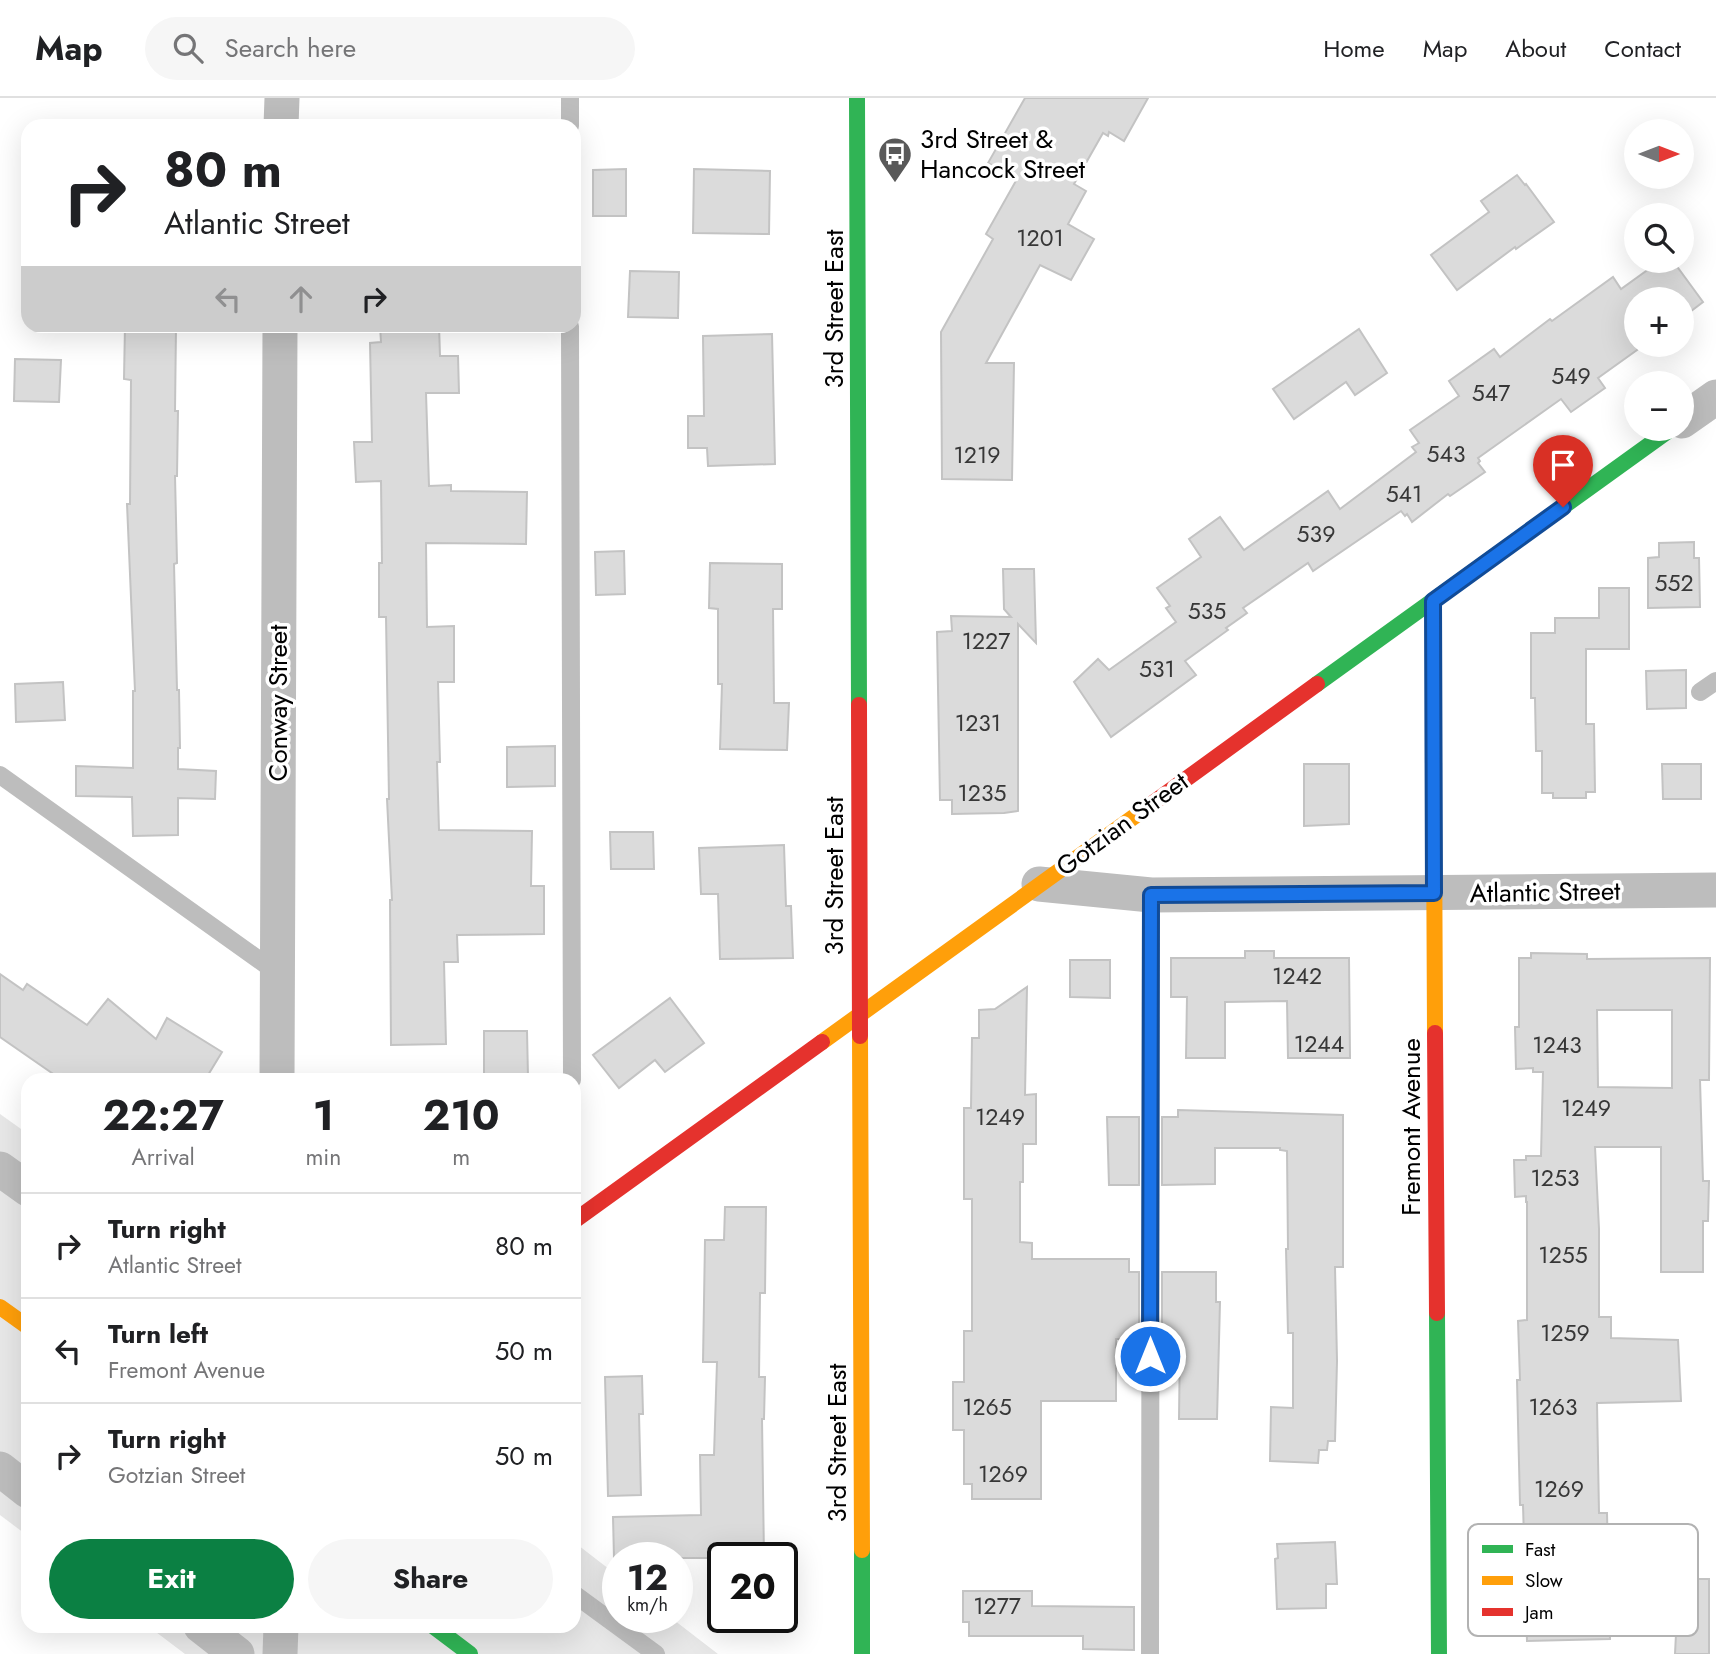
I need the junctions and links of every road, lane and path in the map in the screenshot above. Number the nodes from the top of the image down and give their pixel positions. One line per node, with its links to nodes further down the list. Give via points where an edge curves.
1 (282, 98): 4 (street)
2 (570, 98): 5 (lane)
3 (857, 98): 20 (street, 3rd Street East)
4 (281, 119)
5 (570, 119)
6 (280, 333): 19 (street, Conway Street)
7 (570, 333): 22 (lane)
8 (1716, 397): 9 (street)
9 (1694, 413)
10 (1654, 441): 11 (street, Gotzian Street)
11 (1433, 601): 15 (street, Gotzian Street); 17 (street, Fremont Avenue)
12 (1716, 681): 13 (lane)
13 (1700, 692)
14 (0, 775): 19 (lane)
15 (1039, 884): 18 (street, Atlantic Street); 20 (street, Gotzian Street)
16 (1716, 890): 17 (street, Atlantic Street)
17 (1434, 893): 18 (street, Atlantic Street); 40 (street, Fremont Avenue)
18 (1151, 895): 39 (lane)
19 (276, 972): 21 (street, Conway Street)
20 (859, 1016): 25 (street, Gotzian Street); 38 (street, 3rd Street East)
21 (276, 1073)
22 (572, 1073)
23 (0, 1169): 24 (street)
24 (21, 1184)
25 (581, 1216)
26 (0, 1307): 27 (street)
27 (21, 1322)
28 (0, 1469): 29 (street)
29 (21, 1486)
30 (581, 1599): 37 (lane)
31 (210, 1633): 34 (street)
32 (281, 1633): 35 (street)
33 (442, 1633): 36 (street)
34 (237, 1654)
35 (280, 1654)
36 (470, 1654)
37 (656, 1654)
38 (862, 1654)
39 (1150, 1654)
40 (1439, 1654)

